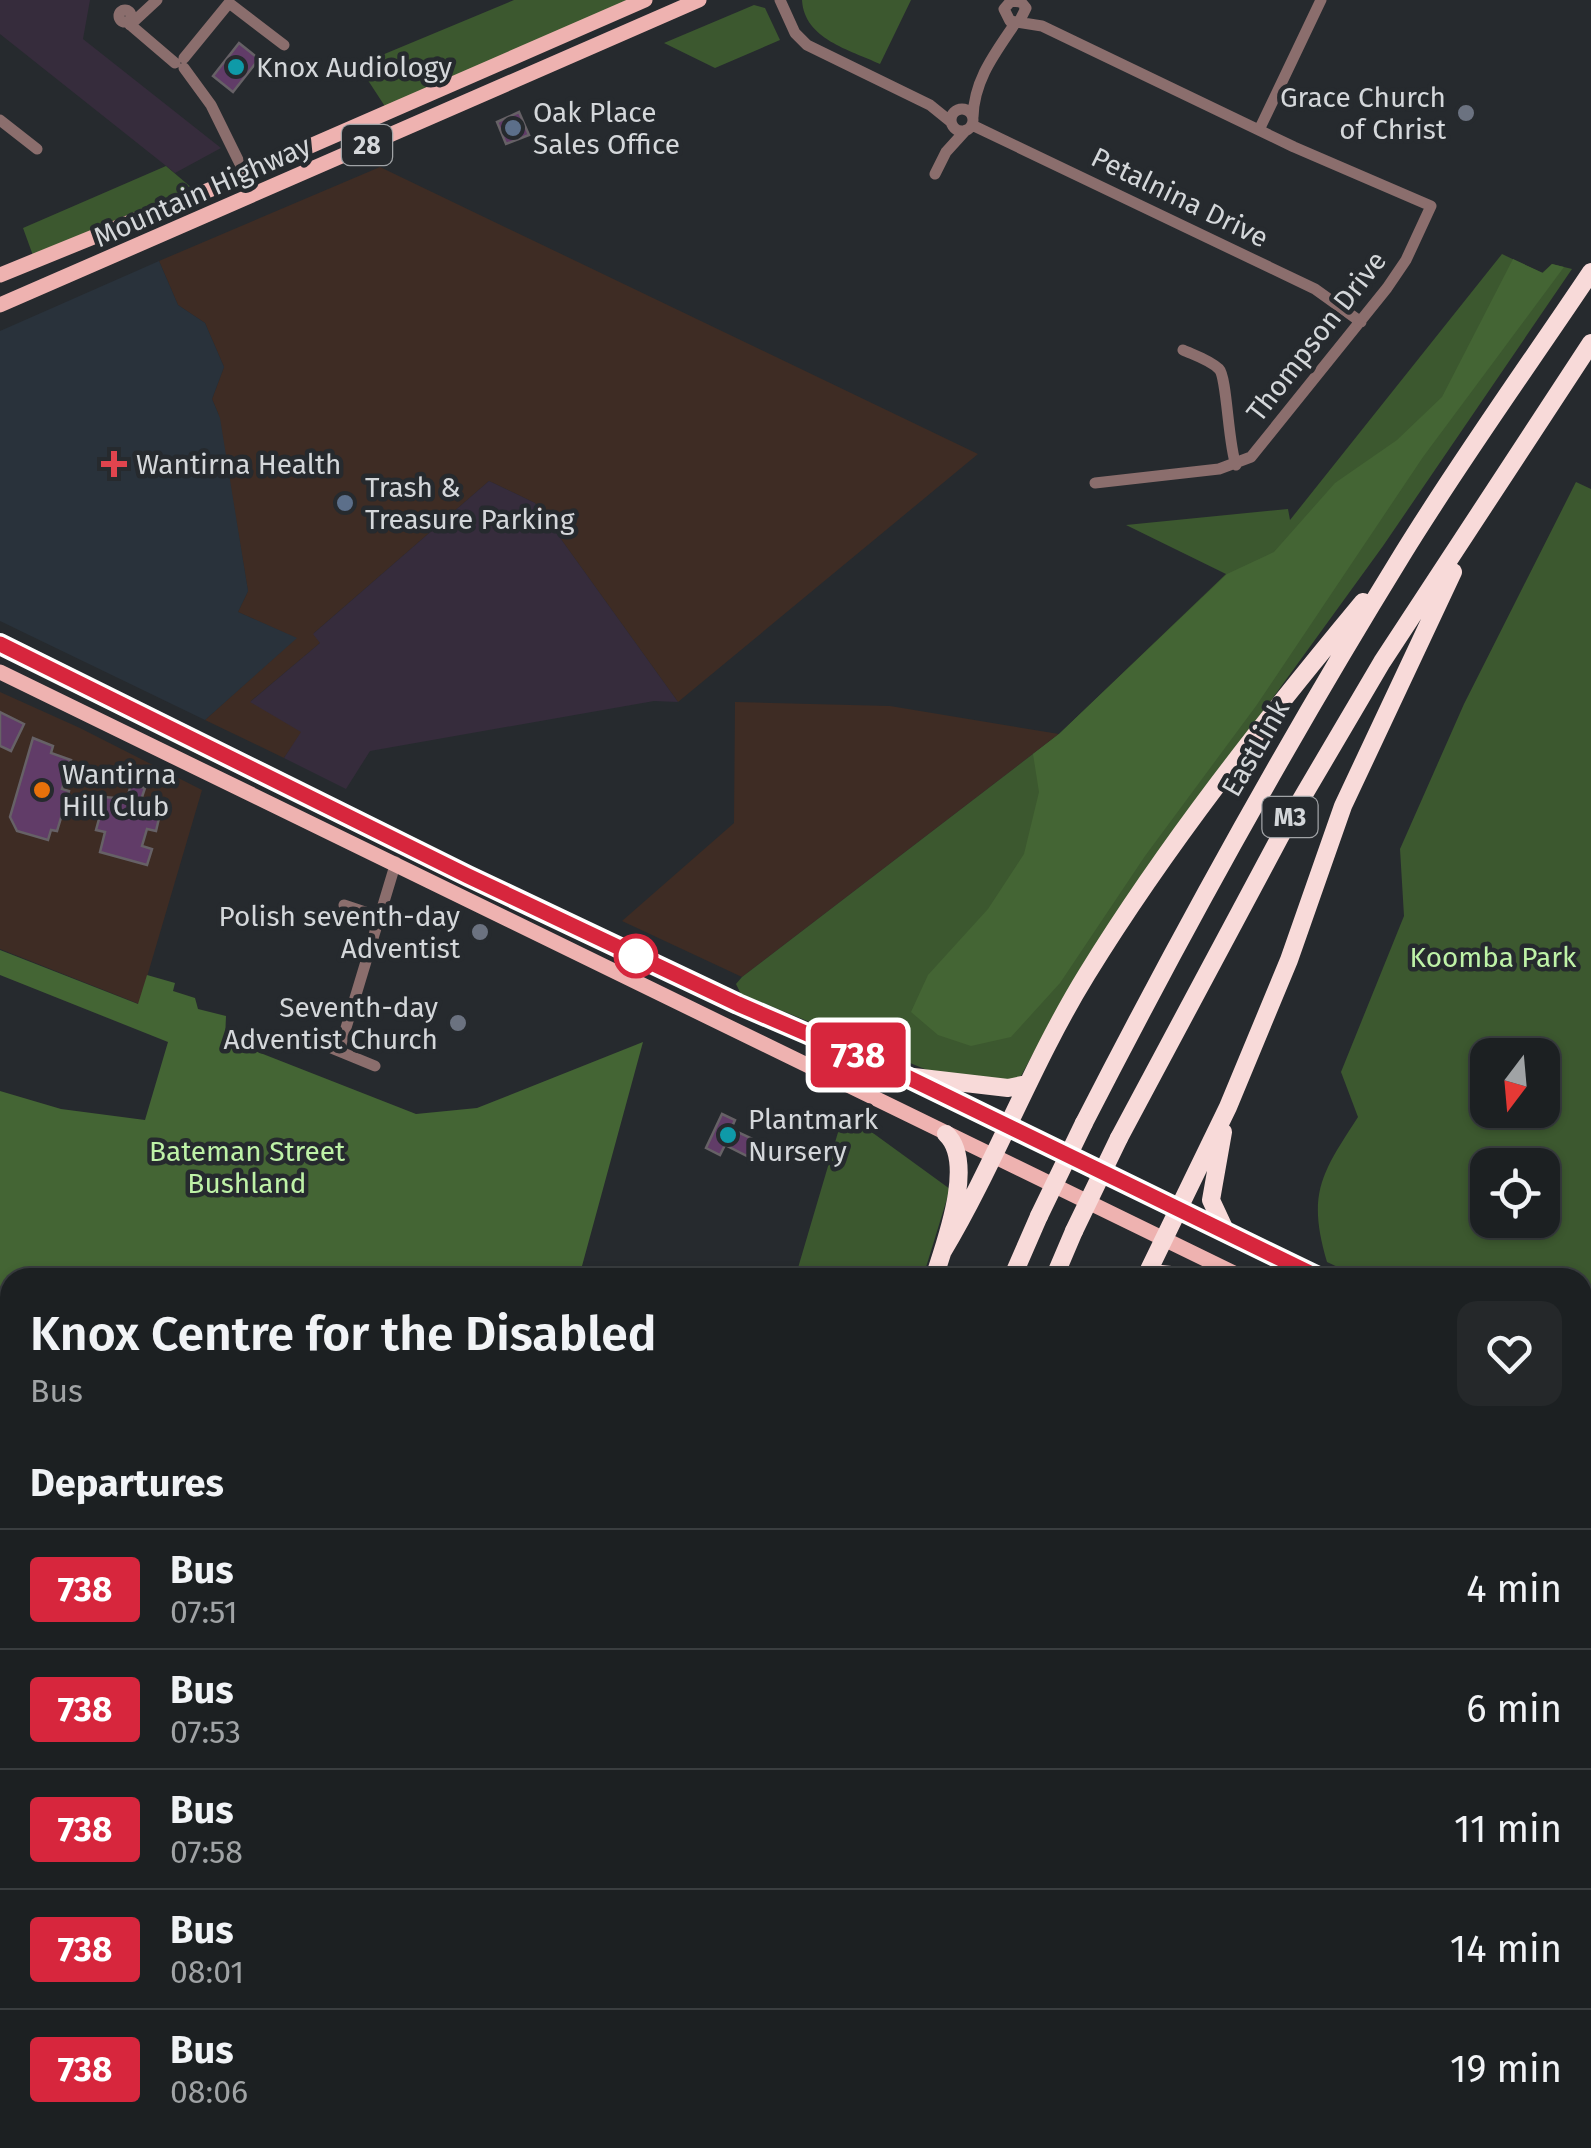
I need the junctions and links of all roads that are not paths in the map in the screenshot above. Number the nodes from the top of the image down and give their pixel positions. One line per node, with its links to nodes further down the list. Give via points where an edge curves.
1 (157, 0): 9 (street)
2 (645, 0): 12 (main road, Mountain Highway / 28)
3 (699, 0): 15 (main road, Mountain Highway / 28)
4 (780, 0): 18 (street, via 807,45)
5 (992, 0): 8 (street)
6 (1321, 0): 21 (street)
7 (1025, 5): 8 (street); 10 (street); 11 (street)
8 (1008, 6): 10 (street); 13 (street)
9 (125, 14): 16 (street)
10 (1018, 22): 11 (street); 13 (street)
11 (1042, 26): 21 (street)
12 (571, 33): 15 (main road); 24 (main road, Mountain Highway / 28)
13 (1001, 42): 17 (street)
14 (284, 45): 16 (street, via 229,4)
15 (580, 52): 28 (main road, Mountain Highway / 28)
16 (181, 63): 24 (street, via 211,105)
17 (974, 93): 18 (street); 20 (street)
18 (955, 116): 20 (street); 20 (street, via 959,130); 23 (street)
19 (0, 120): 22 (street)
20 (970, 124): 23 (street); 29 (street, Petalnina Drive, via 1314,289)
21 (1259, 130): 29 (street, Thompson Drive, via 1432,206 1403,266)
22 (36, 149)
23 (946, 152): 25 (street)
24 (245, 174): 27 (main road, Mountain Highway / 28)
25 (935, 174)
26 (1591, 272): 35 (highway, EastLink / M3)
27 (0, 275)
28 (0, 305)
29 (1361, 322): 32 (street, Thompson Drive, via 1262,447)
30 (1591, 342): 34 (highway, M3)
31 (1182, 350): 32 (street, via 1224,376)
32 (1236, 465): 33 (street)
33 (1094, 483)
34 (1483, 509): 54 (highway, via 1350,788); 64 (highway, M3, bridge, via 1288,820 1119,1138)
35 (1404, 551): 53 (highway, via 1134,905); 63 (highway, EastLink / M3, bridge, via 1234,837)
36 (0, 644): 38 (main road)
37 (0, 672): 39 (main road)
38 (64, 675): 39 (main road); 43 (main road)
39 (51, 696): 40 (main road)
40 (396, 862): 42 (street); 44 (main road)
41 (344, 906): 42 (street)
42 (377, 916): 49 (street)
43 (574, 926): 44 (main road); 45 (main road)
44 (575, 953): 46 (main road)
45 (720, 996): 46 (main road); 47 (main road)
46 (709, 1017): 51 (main road)
47 (809, 1035): 51 (main road, via 829,1060); 52 (main road)
48 (319, 1043): 49 (street)
49 (339, 1051): 50 (street)
50 (376, 1066)
51 (828, 1075): 56 (main road)
52 (905, 1076): 53 (highway, via 1008,1088); 55 (main road)
53 (1027, 1084): 55 (highway)
54 (1228, 1107): 58 (highway); 59 (highway, via 1211,1200)
55 (1008, 1125): 57 (highway); 58 (main road)
56 (946, 1134): 57 (main road); 61 (highway, via 960,1164)
57 (992, 1156): 60 (main road); 61 (highway)
58 (1179, 1208): 59 (main road); 60 (highway)
59 (1225, 1230): 67 (main road)
60 (1164, 1239): 65 (highway); 66 (main road)
61 (942, 1250): 62 (highway)
62 (937, 1268)
63 (1016, 1268)
64 (1058, 1268)
65 (1151, 1268)
66 (1223, 1268)
67 (1300, 1268)

